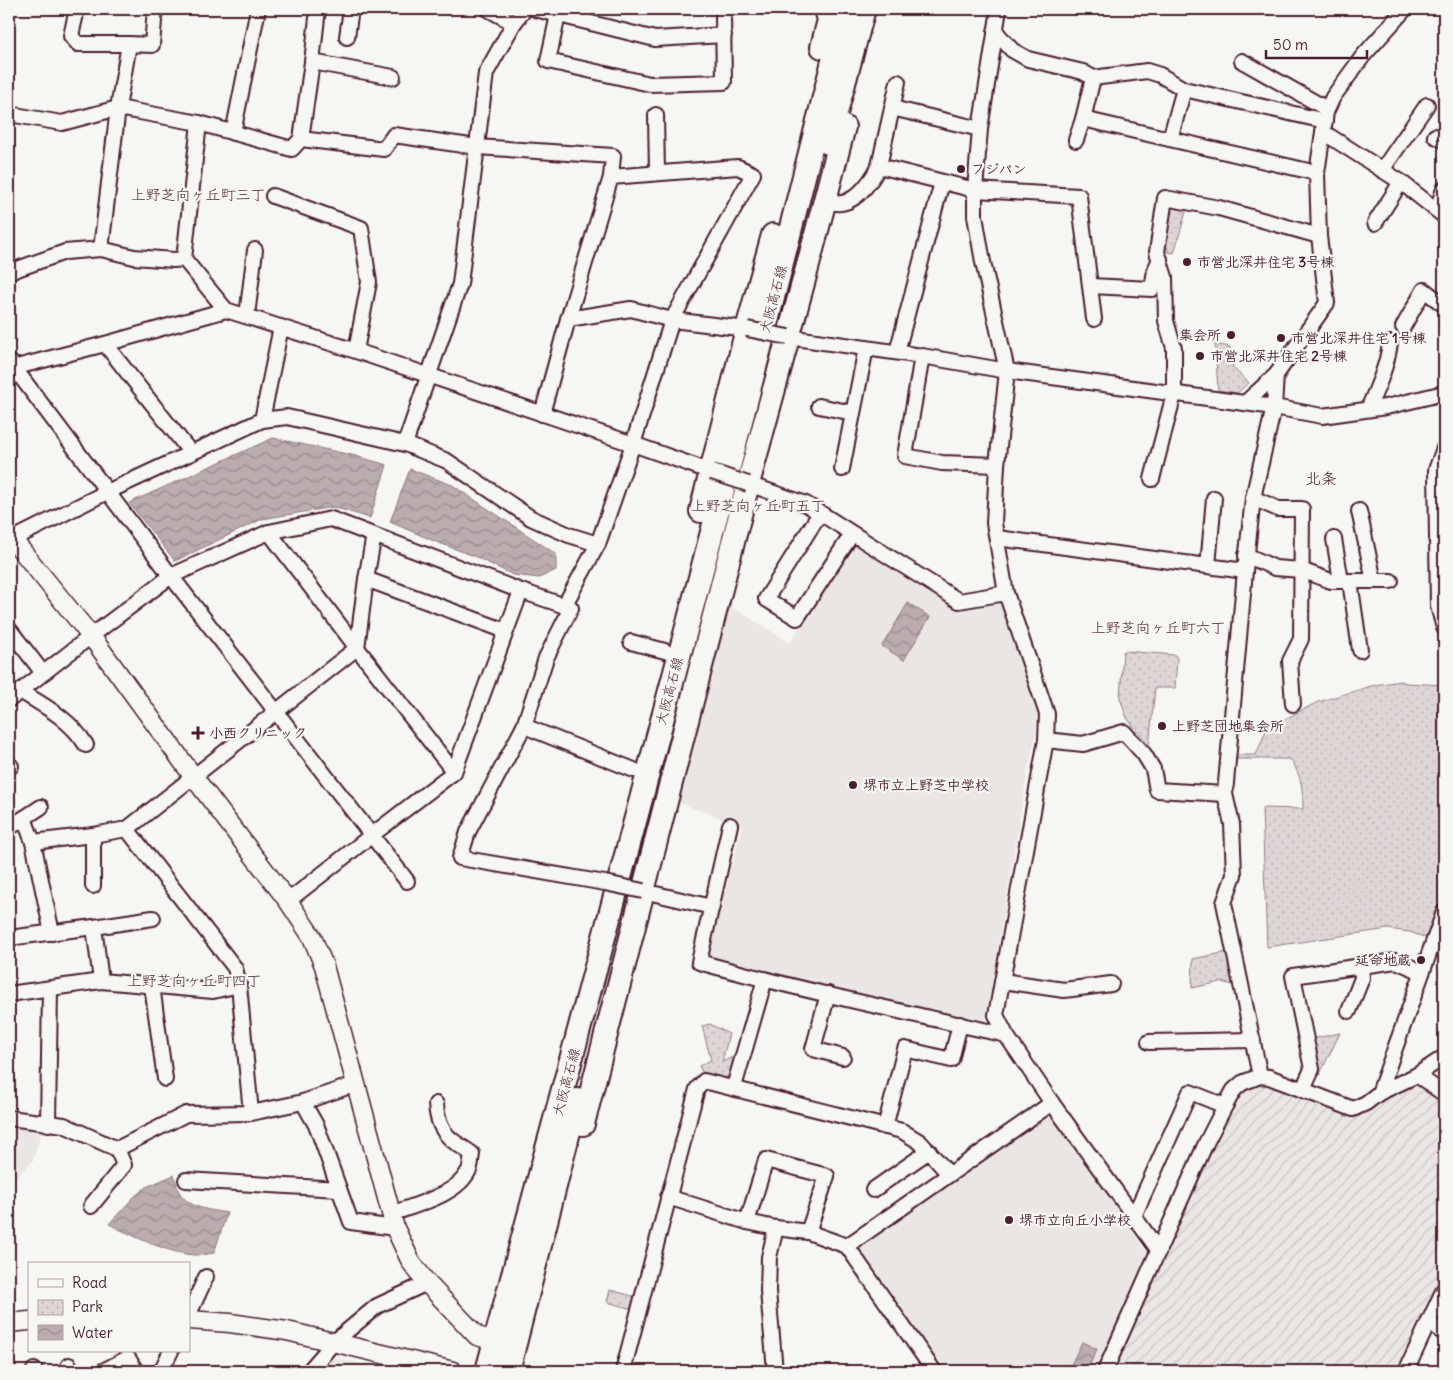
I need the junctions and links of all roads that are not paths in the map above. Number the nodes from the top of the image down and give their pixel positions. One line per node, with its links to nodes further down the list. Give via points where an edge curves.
1 (77, 9): 20 (street, via 71,36 78,44)
2 (155, 9): 20 (street, via 152,44)
3 (258, 9): 37 (street)
4 (318, 9): 22 (street)
5 (351, 9): 19 (street)
6 (488, 9): 16 (street)
7 (524, 9): 16 (street)
8 (535, 9): 14 (street)
9 (826, 9): 70 (main road, via 828,20)
10 (846, 9): 208 (main road, 大阪高石線)
11 (864, 9): 23 (main road, 大阪高石線)
12 (999, 9): 17 (street)
13 (1405, 9): 34 (street, via 1333,97)
14 (558, 15): 18 (street, via 655,39); 18 (street, via 548,61 650,84 724,82)
15 (723, 16): 18 (street)
16 (514, 24): 41 (street, via 486,73)
17 (995, 31): 25 (street, via 1012,50 1028,60 1082,72); 36 (street)
18 (724, 35)
19 (347, 37)
20 (129, 44): 29 (street)
21 (1242, 61): 34 (street)
22 (312, 62): 24 (street); 38 (street)
23 (850, 63): 52 (main road, via 855,86); 208 (main road, 大阪高石線)
24 (393, 77)
25 (1094, 78): 27 (street, via 1147,71); 33 (street)
26 (898, 82): 30 (street)
27 (1184, 89): 34 (street); 39 (street)
28 (1428, 105): 43 (street)
29 (118, 108): 31 (street, via 62,123); 35 (street); 56 (street)
30 (892, 108): 36 (street); 42 (street)
31 (9, 114)
32 (656, 115): 44 (street)
33 (1083, 119): 39 (street); 40 (street)
34 (1325, 120): 43 (street); 45 (street)
35 (199, 123): 37 (street); 59 (street)
36 (980, 129): 50 (street)
37 (233, 133): 38 (street, via 292,149)
38 (301, 139): 41 (street, via 384,149 394,135)
39 (1170, 139): 45 (street)
40 (1076, 140)
41 (477, 147): 46 (street, via 613,156); 80 (street, via 460,284)
42 (879, 166): 47 (street); 52 (street, via 871,181 857,195 842,203)
43 (1382, 170): 48 (street)
44 (657, 173): 46 (street); 66 (street, via 738,167 753,174)
45 (1317, 173): 55 (street)
46 (611, 176): 65 (street)
47 (942, 182): 50 (street); 76 (street)
48 (1401, 182): 53 (street); 54 (street)
49 (1444, 189): 53 (street)
50 (974, 190): 61 (street, via 1079,196); 79 (street, via 983,262)
51 (273, 196): 75 (street, via 361,228 369,282)
52 (825, 202): 71 (main road)
53 (1440, 213)
54 (1375, 223)
55 (1320, 236): 58 (street, via 1218,208 1165,198 1157,252); 81 (street, via 1327,303)
56 (101, 249): 59 (street, via 134,257); 60 (street, via 65,252)
57 (255, 250): 64 (street)
58 (1160, 259): 61 (street, via 1152,289); 83 (street, via 1165,277 1166,321 1174,348)
59 (184, 260): 63 (street)
60 (9, 272)
61 (1090, 286): 67 (street)
62 (1444, 305): 69 (street, via 1424,290)
63 (226, 310): 64 (street); 73 (street)
64 (247, 316): 68 (street)
65 (568, 319): 66 (street, via 631,310); 89 (street)
66 (672, 320): 70 (street); 92 (street)
67 (1094, 320)
68 (280, 327): 75 (street); 90 (street)
69 (1403, 327)
70 (746, 330): 71 (street, bridge); 97 (main road)
71 (788, 337): 74 (street); 99 (main road)
72 (1390, 343): 87 (street, via 1389,357)
73 (106, 344): 78 (street); 94 (street)
74 (866, 348): 76 (street); 88 (street)
75 (356, 351): 80 (street)
76 (897, 352): 77 (street)
77 (922, 356): 79 (street); 95 (street, via 905,456 942,463)
78 (10, 366): 100 (street)
79 (1007, 371): 83 (street); 95 (street)
80 (428, 375): 89 (street); 91 (street)
81 (1276, 375): 84 (street); 86 (street)
82 (1444, 393): 87 (street)
83 (1174, 394): 84 (street); 98 (street)
84 (1245, 403): 86 (street)
85 (818, 406): 88 (street)
86 (1274, 407): 87 (street, via 1322,416); 102 (street)
87 (1368, 410)
88 (853, 413): 96 (street)
89 (542, 414): 92 (street)
90 (262, 420): 91 (street, via 287,417); 94 (street)
91 (405, 444): 111 (street, via 447,461 531,518 569,536)
92 (633, 444): 97 (street); 111 (street)
93 (1444, 448): 124 (street, via 1436,470 1438,606)
94 (191, 453): 100 (street)
95 (997, 465): 109 (street, via 994,523)
96 (842, 468)
97 (712, 472): 99 (street, bridge); 131 (main road)
98 (1152, 479)
99 (748, 484): 104 (street, via 806,504); 155 (main road)
100 (108, 492): 108 (street); 116 (street)
101 (1214, 498): 113 (street)
102 (1253, 498): 112 (street); 114 (street, via 1278,509 1302,509)
103 (1359, 511): 119 (street)
104 (820, 513): 106 (street); 106 (street, via 766,599 797,618)
105 (269, 532): 107 (street, via 331,519); 116 (street); 129 (street)
106 (852, 534): 122 (street, via 959,601)
107 (374, 535): 117 (street); 121 (street)
108 (10, 538): 127 (street)
109 (997, 538): 113 (street); 122 (street)
110 (1334, 539): 118 (street)
111 (598, 544): 123 (street)
112 (1246, 555): 114 (street, via 1276,568); 115 (street)
113 (1208, 566): 115 (street)
114 (1302, 570): 118 (street, via 1331,581); 135 (street, via 1301,640 1290,661)
115 (1244, 571): 143 (street)
116 (171, 576): 127 (street); 136 (street)
117 (366, 579): 126 (street); 129 (street)
118 (1345, 581): 119 (street); 130 (street)
119 (1374, 581): 120 (street)
120 (1391, 581)
121 (521, 591): 123 (street); 126 (street)
122 (1006, 593): 138 (street, via 1047,714)
123 (567, 607): 137 (street)
124 (1444, 628)
125 (9, 629): 132 (street)
126 (506, 630): 141 (street)
127 (90, 636): 132 (street); 142 (street)
128 (631, 642): 131 (street)
129 (357, 648): 136 (street); 141 (street)
130 (1360, 650)
131 (665, 652): 140 (main road)
132 (44, 673): 133 (street)
133 (20, 691): 134 (street); 139 (street, via 57,714)
134 (9, 700)
135 (1293, 704)
136 (277, 712): 142 (street); 150 (street)
137 (524, 726): 140 (street); 153 (street, via 468,832 460,858)
138 (1046, 740): 143 (street, via 1083,744 1124,732 1153,769 1157,790); 167 (street)
139 (86, 745)
140 (634, 770): 153 (main road)
141 (454, 772): 150 (street)
142 (194, 776): 148 (street); 156 (street)
143 (1225, 794): 177 (street, via 1232,824 1234,875 1224,903)
144 (41, 807): 145 (street)
145 (24, 818): 147 (street); 151 (street)
146 (730, 825): 157 (street)
147 (9, 828)
148 (126, 829): 149 (street); 169 (street, via 235,968)
149 (93, 835): 151 (street); 154 (street)
150 (372, 835): 152 (street); 156 (street)
151 (33, 842): 161 (street)
152 (407, 881)
153 (605, 883): 155 (street, bridge); 208 (main road, via 529,1163)
154 (94, 886)
155 (643, 891): 157 (street); 208 (main road, via 566,1191 559,1210)
156 (288, 901): 184 (street, via 312,938 324,966)
157 (712, 906): 165 (street, via 699,962)
158 (1444, 912): 164 (street)
159 (153, 918): 160 (street)
160 (94, 927): 161 (street); 166 (street)
161 (52, 933): 162 (street)
162 (9, 938)
163 (1361, 966): 164 (street, via 1396,961); 174 (street, via 1362,978); 186 (street, via 1293,976 1312,1069)
164 (1422, 972): 187 (street)
165 (765, 979): 173 (street); 185 (street)
166 (101, 981): 170 (street); 171 (street)
167 (1002, 981): 168 (street, via 1064,990); 176 (street, via 996,1015)
168 (1112, 984)
169 (239, 985): 170 (street, via 213,991); 193 (street)
170 (152, 986): 183 (street)
171 (50, 989): 172 (street); 195 (street)
172 (9, 994)
173 (828, 994): 175 (street); 179 (street, via 813,1048)
174 (1349, 1011)
175 (960, 1024): 176 (street); 196 (street, via 951,1060 905,1049)
176 (1006, 1034): 190 (street)
177 (1252, 1040): 178 (street); 182 (street)
178 (1149, 1042)
179 (842, 1057)
180 (1444, 1057): 181 (street)
181 (1417, 1075): 187 (street); 188 (street)
182 (1260, 1076): 186 (street); 192 (street, via 1234,1090)
183 (166, 1079)
184 (356, 1084): 189 (street); 206 (street)
185 (734, 1087): 196 (street); 203 (street, via 704,1080 697,1089)
186 (1303, 1089): 187 (street, via 1353,1109)
187 (1379, 1094)
188 (1444, 1094)
189 (303, 1102): 193 (street); 201 (street, via 317,1127)
190 (1052, 1102): 199 (street); 205 (street)
191 (436, 1104): 206 (street, via 439,1125 451,1140 472,1154 470,1170 460,1184 446,1194)
192 (1225, 1106): 205 (street, via 1190,1092); 212 (street)
193 (251, 1113): 197 (street, via 186,1114)
194 (9, 1118): 195 (street)
195 (48, 1124): 197 (street, via 64,1125)
196 (885, 1127): 198 (street, via 902,1131)
197 (117, 1149): 204 (street, via 124,1165)
198 (929, 1151): 199 (street); 202 (street)
199 (949, 1174): 211 (street)
200 (186, 1180): 201 (street)
201 (339, 1189): 206 (street, via 351,1222)
202 (873, 1190)
203 (668, 1197): 207 (street); 232 (street)
204 (91, 1206)
205 (1134, 1216): 212 (street)
206 (393, 1221): 214 (street, via 411,1262)
207 (747, 1222): 209 (street); 210 (street, via 766,1160 827,1176)
208 (536, 1225): 222 (main road, 大阪高石線); 231 (main road, 大阪高石線)
209 (776, 1228): 210 (street); 233 (street, via 769,1256 768,1291)
210 (808, 1232): 211 (street)
211 (847, 1246): 234 (street)
212 (1159, 1251): 235 (street)
213 (206, 1277): 216 (street)
214 (427, 1282): 222 (street, via 477,1336); 223 (street, via 377,1306)
215 (1444, 1289): 220 (street)
216 (190, 1312)
217 (190, 1320): 223 (street, via 287,1331)
218 (28, 1321): 219 (street)
219 (9, 1322)
220 (1429, 1322): 221 (street); 236 (street)
221 (1444, 1332)
222 (495, 1341): 230 (main road, 大阪高石線)
223 (334, 1342): 228 (street); 229 (street)
224 (170, 1352): 227 (street)
225 (103, 1371): 226 (street, via 128,1358)
226 (136, 1371)
227 (161, 1371)
228 (309, 1371)
229 (453, 1371)
230 (487, 1371)
231 (508, 1371)
232 (623, 1371)
233 (775, 1371)
234 (934, 1371)
235 (1105, 1371)
236 (1406, 1371)

